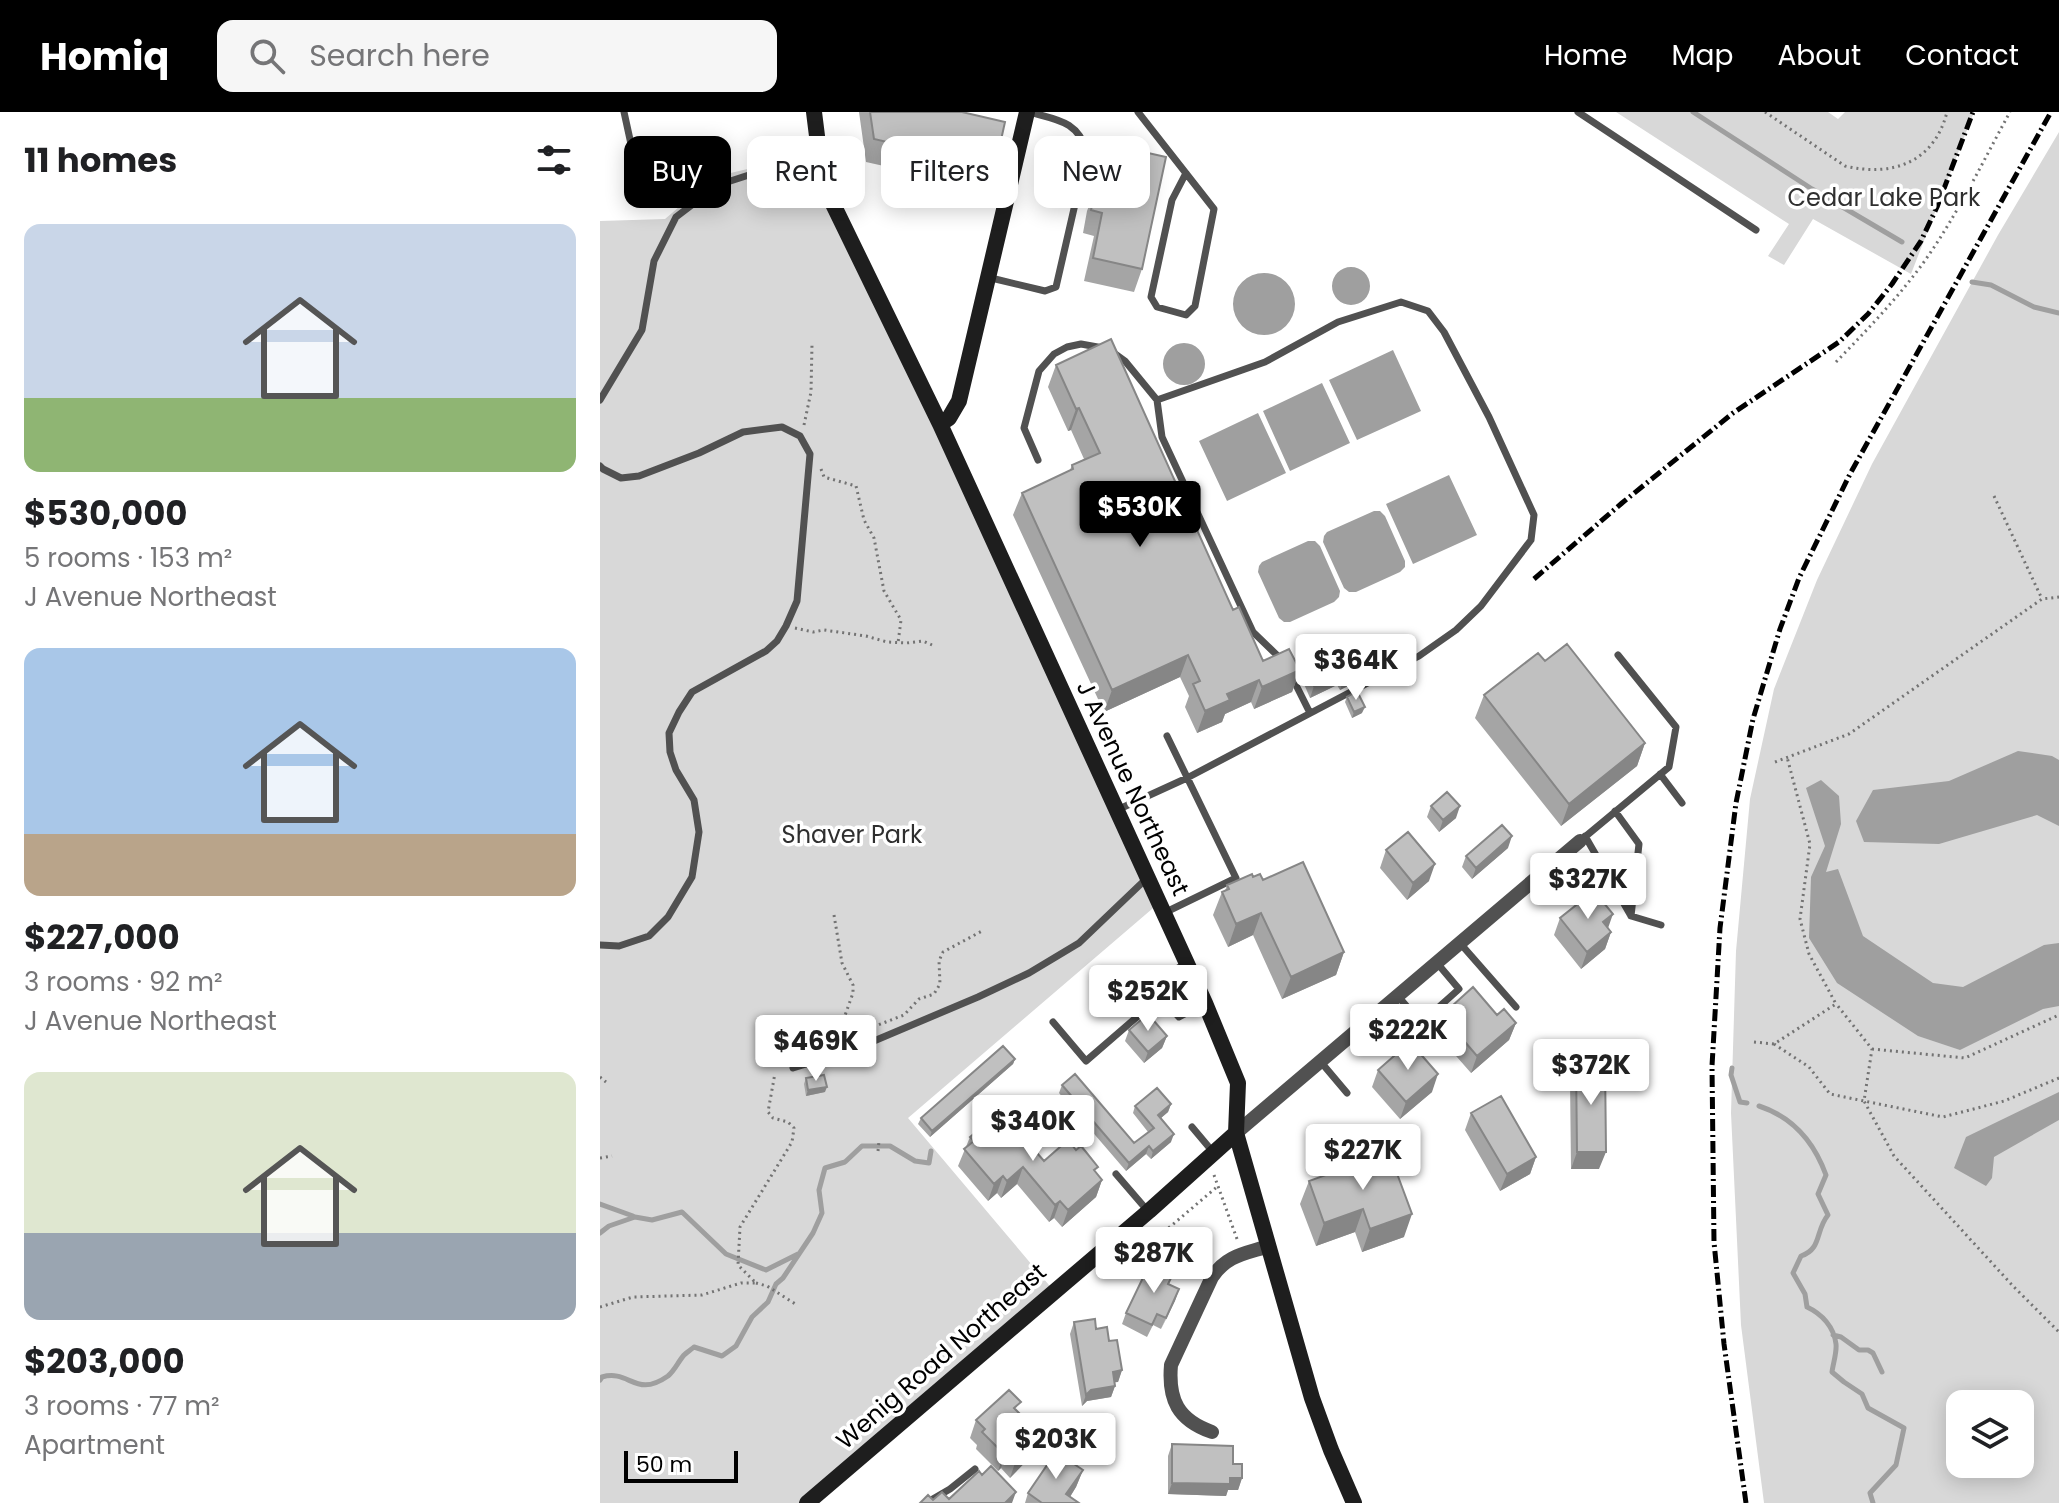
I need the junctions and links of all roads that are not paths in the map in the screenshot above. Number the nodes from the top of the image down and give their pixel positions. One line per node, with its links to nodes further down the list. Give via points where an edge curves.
1 (624, 112): 6 (lane)
2 (814, 112): 7 (street, J Avenue Northeast)
3 (1028, 112): 12 (street); 12 (lane, via 1073,126 1087,152 1056,287 1045,291)
4 (1138, 112): 8 (lane)
5 (1578, 112): 11 (lane)
6 (629, 136)
7 (817, 136)
8 (1186, 173): 8 (lane, via 1214,209 1195,306 1186,315 1157,307 1151,297 1172,200)
9 (747, 176): 13 (lane, via 718,185 676,217 654,261 642,330)
10 (835, 208): 15 (street, J Avenue Northeast)
11 (1756, 230)
12 (987, 277): 15 (street, via 959,401)
13 (600, 400)
14 (1157, 400): 16 (lane, via 1110,350 1096,345 1067,347 1039,371 1024,428); 19 (lane, via 1162,437 1253,632 1281,657); 19 (lane, via 1265,362 1338,322 1401,302 1428,311 1436,321 1489,417 1534,515 1531,540 1456,630 1419,656)
15 (940, 424): 24 (street, J Avenue Northeast)
16 (1038, 460)
17 (600, 466): 34 (lane, via 621,478 639,476 743,432 782,427 800,436 810,454 797,601 786,626 766,651 692,692 669,733 670,752 694,800 698,821 692,877 668,917 649,936 619,946)
18 (1618, 655): 21 (lane, via 1676,727 1669,767)
19 (1310, 713): 22 (lane)
20 (1167, 736): 22 (lane)
21 (1660, 774): 23 (lane); 25 (lane)
22 (1187, 778): 24 (lane); 30 (lane, via 1236,878)
23 (1682, 803)
24 (1117, 810): 27 (street, J Avenue Northeast)
25 (1615, 811): 26 (lane); 31 (lane, via 1639,844)
26 (1582, 838): 28 (street, Wenig Road Northeast); 31 (lane)
27 (1148, 877): 30 (street, J Avenue Northeast); 43 (lane, via 1079,943 1029,973 855,1049)
28 (1532, 881): 29 (lane); 33 (street, Wenig Road Northeast)
29 (1544, 897)
30 (1164, 913): 35 (street, J Avenue Northeast)
31 (1631, 916): 32 (lane)
32 (1661, 925)
33 (1459, 942): 36 (street, Wenig Road Northeast); 40 (lane)
34 (600, 945)
35 (1186, 962): 38 (lane, via 1164,978); 39 (street, J Avenue Northeast)
36 (1436, 962): 37 (street, Wenig Road Northeast); 37 (lane, via 1459,989 1421,1023)
37 (1397, 995): 42 (street, Wenig Road Northeast)
38 (1160, 997): 39 (lane, via 1179,1017); 41 (lane, via 1086,1061)
39 (1205, 1003): 46 (street, J Avenue Northeast, via 1238,1083)
40 (1516, 1007)
41 (1053, 1022)
42 (1320, 1061): 44 (lane); 46 (street, Wenig Road Northeast)
43 (793, 1068)
44 (1347, 1093)
45 (1192, 1127): 47 (lane)
46 (1236, 1133): 47 (street, Wenig Road Northeast); 50 (street, J Avenue Northeast)
47 (1215, 1153): 49 (street, Wenig Road Northeast)
48 (1116, 1174): 49 (lane)
49 (1149, 1211): 53 (street, Wenig Road Northeast)
50 (1269, 1246): 51 (street, via 1229,1258 1219,1267 1171,1365 1178,1408); 55 (street, J Avenue Northeast, via 1312,1398)
51 (1212, 1432)
52 (975, 1469): 54 (lane)
53 (807, 1503)
54 (926, 1503)
55 (1354, 1503)

